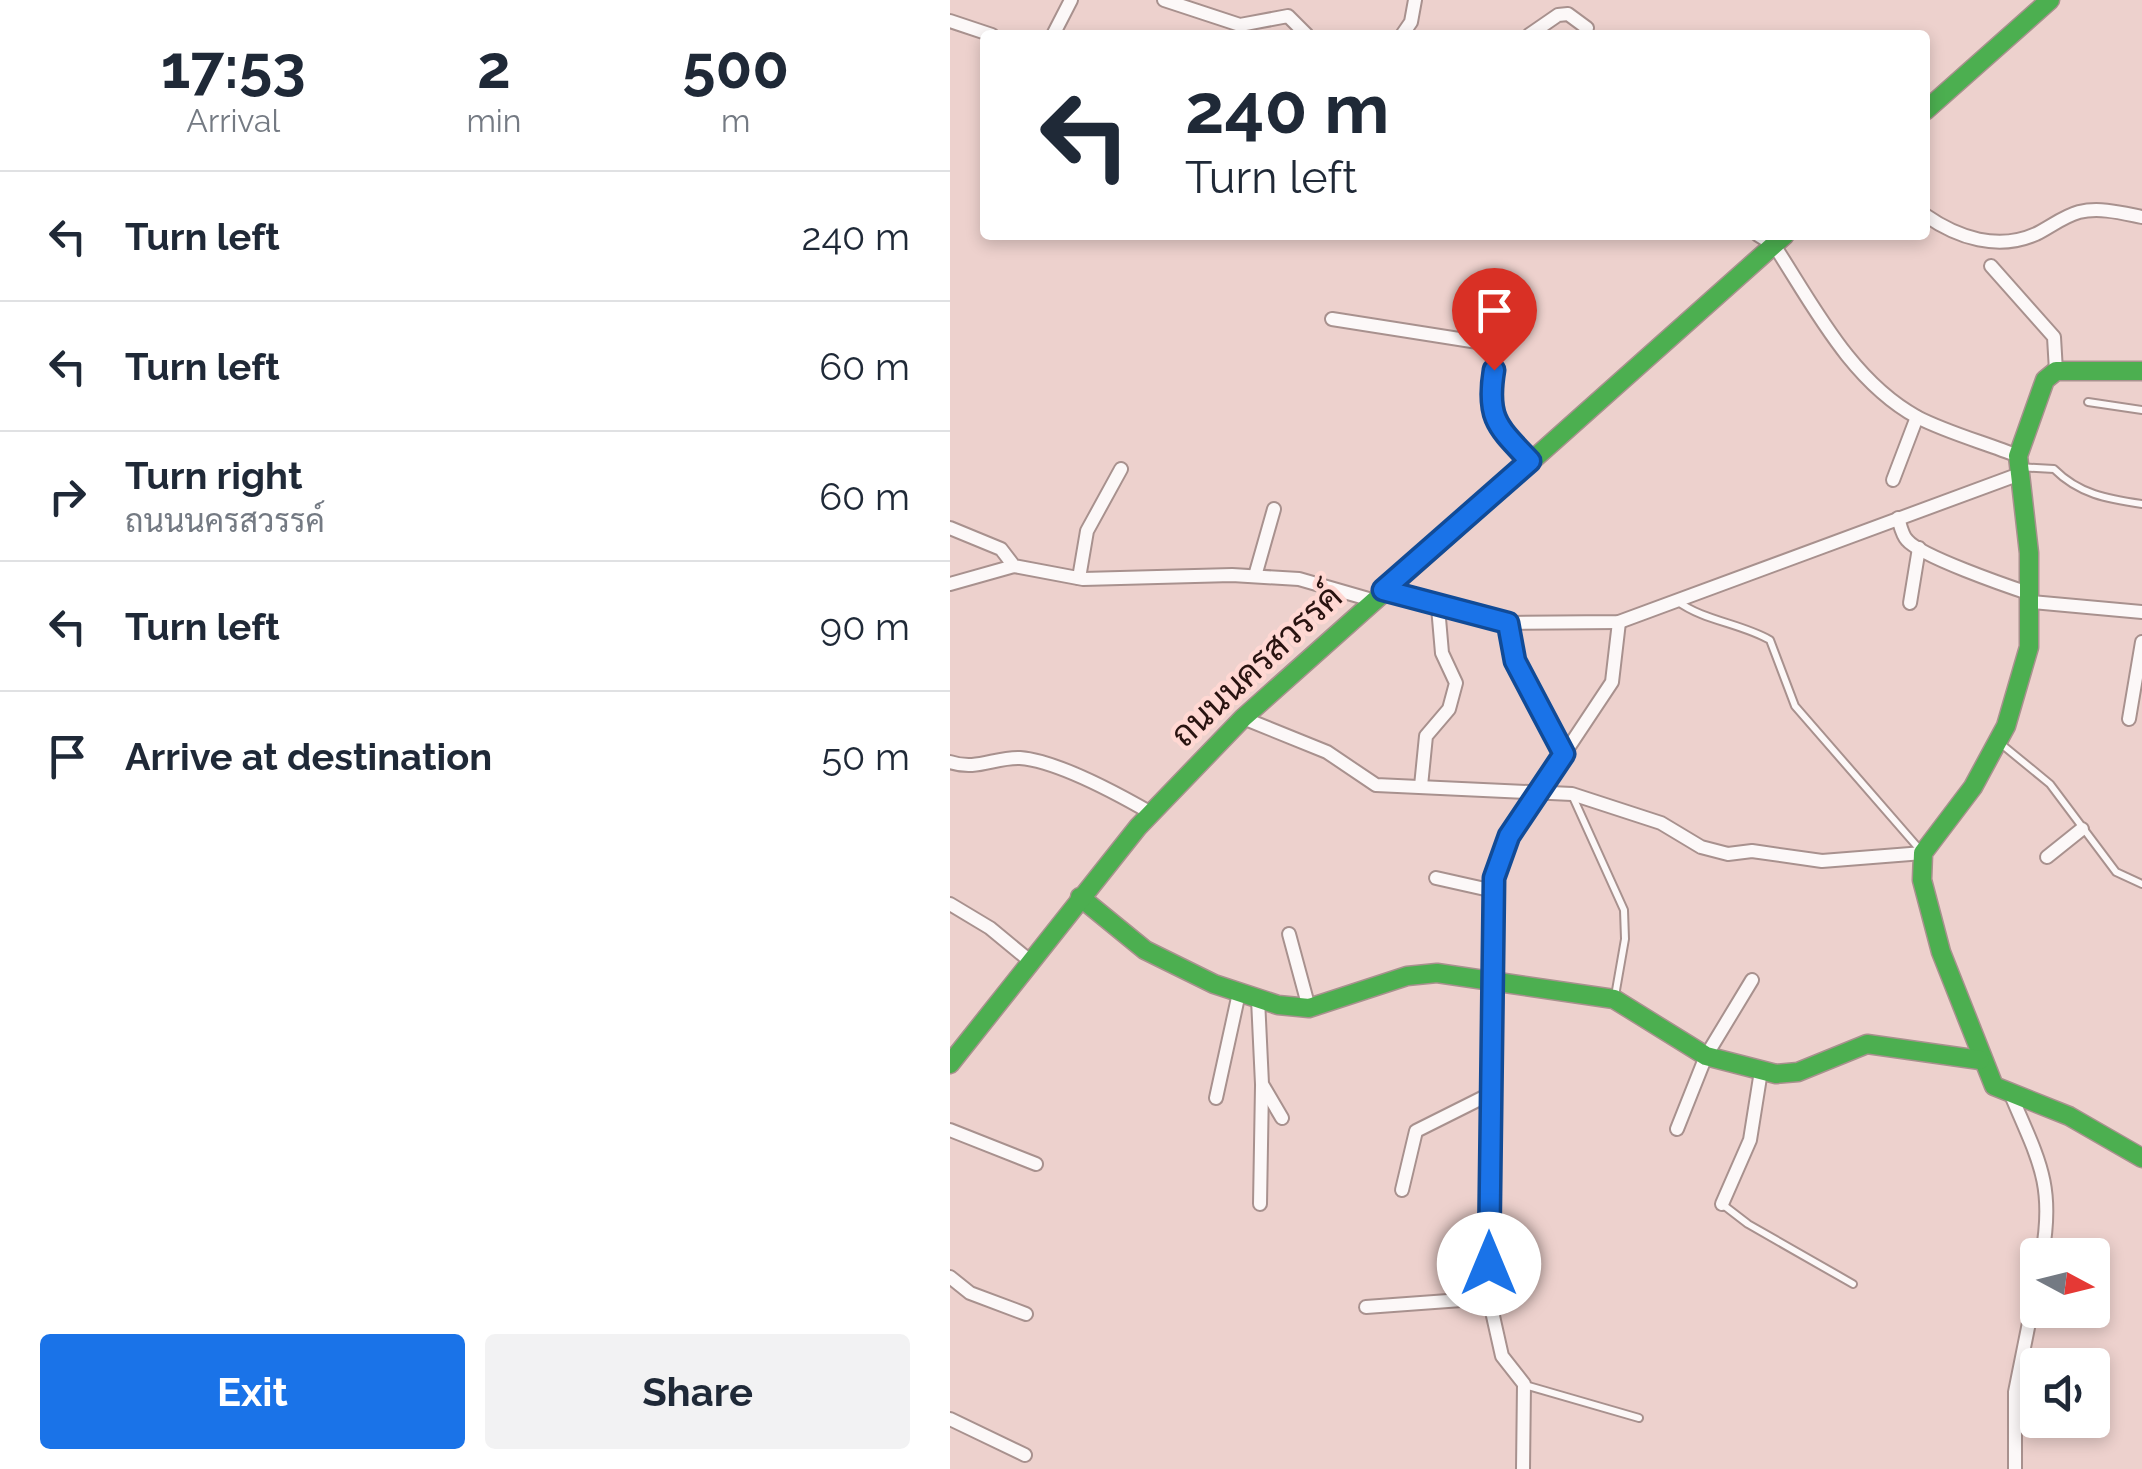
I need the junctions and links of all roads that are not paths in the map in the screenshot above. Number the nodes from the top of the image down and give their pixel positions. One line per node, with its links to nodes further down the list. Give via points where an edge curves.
1 (1072, 0): 7 (street)
2 (1164, 0): 8 (street, via 1240,25 1288,16)
3 (1415, 0): 9 (street)
4 (2047, 1): 12 (street)
5 (950, 21): 11 (street)
6 (1587, 28): 10 (street, via 1558,14)
7 (1056, 30)
8 (1302, 30)
9 (1406, 30)
10 (1536, 30)
11 (980, 31)
12 (1930, 106)
13 (2142, 217): 14 (street, via 2078,212 2033,235 1996,244)
14 (1930, 218)
15 (1770, 240): 24 (street, ถนนนครสวรรค์)
16 (1773, 240): 23 (street, via 1839,344 1880,390)
17 (1992, 266): 20 (street, via 2054,337)
18 (1332, 319): 24 (street, via 1497,345 1490,396 1494,424)
19 (2142, 371): 20 (street)
20 (2056, 372): 25 (street, via 2044,380)
21 (2088, 402): 22 (lane)
22 (2142, 410)
23 (1917, 416): 25 (street); 27 (street)
24 (1530, 461): 37 (street, ถนนนครสวรรค์)
25 (2018, 466): 28 (lane, via 2054,469 2071,486); 30 (street); 38 (street)
26 (1121, 470): 35 (street, via 1088,531)
27 (1893, 480)
28 (2142, 504)
29 (1274, 509): 34 (street)
30 (1898, 518): 32 (street, via 1906,540); 39 (street)
31 (950, 528): 33 (street, via 1000,550)
32 (1919, 548): 38 (street); 40 (street)
33 (1014, 566): 35 (street); 36 (street)
34 (1255, 576): 35 (street); 37 (street)
35 (1080, 578)
36 (950, 584)
37 (1378, 595): 41 (street); 46 (street, ถนนนครสวรรค์)
38 (2031, 598): 42 (street); 48 (street, via 2029,648)
39 (1677, 602): 43 (street); 56 (lane, via 1770,640 1795,706)
40 (1910, 602)
41 (1438, 607): 44 (street); 51 (street, via 1442,652 1456,683 1449,710 1426,736)
42 (2142, 612)
43 (1619, 622): 44 (street); 49 (street, via 1612,682)
44 (1508, 623): 49 (street, via 1515,661)
45 (2142, 642): 47 (street)
46 (1244, 718): 51 (street, via 1327,752 1376,786); 54 (street, ถนนนครสวรรค์)
47 (2129, 719)
48 (1998, 741): 55 (lane, via 2050,784); 56 (street, via 1974,787)
49 (1564, 754): 52 (street)
50 (950, 762): 54 (street, via 974,768 1018,758 1119,794)
51 (1421, 786): 52 (street)
52 (1537, 794): 53 (street); 60 (street, via 1509,836)
53 (1572, 794): 56 (street, via 1728,854 1822,861); 68 (lane, via 1624,910)
54 (1151, 814): 61 (street, ถนนนครสวรรค์)
55 (2082, 830): 57 (street); 59 (lane, via 2116,872)
56 (1923, 853): 72 (street, via 1922,880 1941,952)
57 (2048, 857)
58 (1436, 878): 60 (street)
59 (2142, 884)
60 (1494, 891): 65 (street)
61 (1080, 896): 64 (street, ถนนนครสวรรค์); 67 (street, via 1145,950)
62 (950, 904): 64 (street)
63 (1289, 934): 70 (street)
64 (1030, 961): 73 (street, ถนนนครสวรรค์)
65 (1492, 978): 68 (street); 70 (street, via 1408,976); 76 (street)
66 (1752, 980): 71 (street)
67 (1239, 993): 69 (street); 78 (street)
68 (1614, 999): 71 (street)
69 (1258, 1000): 70 (street); 75 (street)
70 (1308, 1008)
71 (1706, 1056): 74 (street); 80 (street)
72 (1980, 1060): 74 (street, via 1867,1044 1798,1072); 77 (street, via 1994,1086)
73 (950, 1064)
74 (1761, 1071): 86 (street, via 1750,1140)
75 (1262, 1084): 79 (street); 85 (street)
76 (1488, 1095): 84 (street, via 1416,1131); 90 (street)
77 (2011, 1095): 82 (street, via 2069,1116); 87 (street, via 2046,1178)
78 (1216, 1098)
79 (1282, 1118)
80 (1676, 1129)
81 (950, 1130): 83 (street)
82 (2142, 1158)
83 (1036, 1164)
84 (1402, 1190)
85 (1260, 1204)
86 (1722, 1204): 89 (lane)
87 (2045, 1238)
88 (950, 1277): 92 (street)
89 (1853, 1284)
90 (1489, 1298): 91 (street); 94 (street, via 1502,1356)
91 (1366, 1308)
92 (1026, 1314)
93 (2028, 1328): 99 (street, via 2015,1392)
94 (1524, 1384): 95 (lane); 98 (street)
95 (1639, 1418)
96 (950, 1419): 97 (street)
97 (1025, 1455)
98 (1523, 1469)
99 (2016, 1469)

